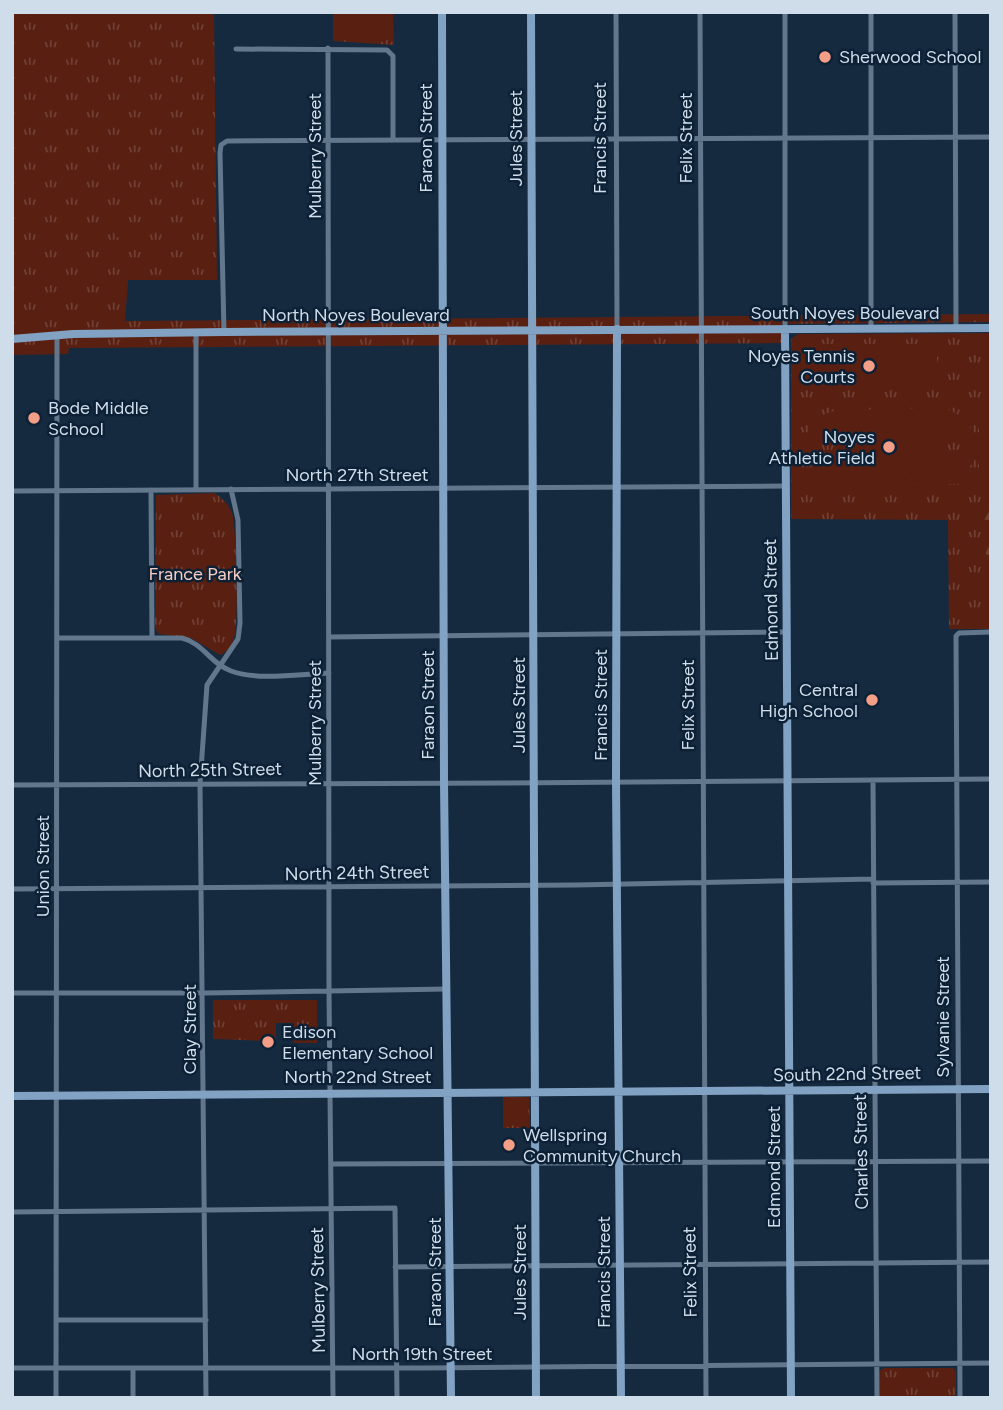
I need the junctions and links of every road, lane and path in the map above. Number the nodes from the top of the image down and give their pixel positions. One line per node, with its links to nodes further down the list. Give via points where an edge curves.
1 (442, 12): 18 (main road, Faraon Street)
2 (531, 12): 19 (main road, Jules Street)
3 (616, 12): 16 (street, Francis Street)
4 (700, 12): 10 (street, Felix Street)
5 (785, 12): 12 (street, Edmond Street)
6 (871, 12): 13 (street)
7 (955, 12): 14 (street)
8 (328, 48): 9 (street); 15 (street, Mulberry Street); 17 (street, via 387,50 393,56)
9 (236, 49)
10 (700, 137): 12 (street); 16 (street); 23 (street, Felix Street)
11 (991, 137): 14 (street)
12 (785, 138): 13 (street); 24 (street, Edmond Street)
13 (871, 138): 14 (street); 20 (street)
14 (955, 138): 21 (street)
15 (329, 139): 17 (street); 27 (street, Mulberry Street); 30 (street, via 227,141 221,145)
16 (616, 139): 19 (street); 26 (street, Francis Street)
17 (393, 140): 18 (street)
18 (442, 140): 19 (street); 28 (main road, Faraon Street)
19 (532, 140): 25 (main road, Jules Street)
20 (871, 328): 21 (main road, South Noyes Boulevard); 24 (main road, South Noyes Boulevard)
21 (956, 328): 22 (main road, South Noyes Boulevard)
22 (991, 328)
23 (700, 329): 24 (main road, South Noyes Boulevard); 26 (main road, North Noyes Boulevard); 34 (street, Felix Street)
24 (785, 329): 33 (main road, Edmond Street)
25 (533, 330): 26 (main road, North Noyes Boulevard); 28 (main road, North Noyes Boulevard); 38 (main road, Jules Street)
26 (617, 330): 35 (main road, Francis Street)
27 (331, 331): 28 (main road, North Noyes Boulevard); 30 (main road, North Noyes Boulevard); 37 (street, Mulberry Street)
28 (443, 331): 41 (main road, Faraon Street)
29 (196, 332): 30 (main road, North Noyes Boulevard); 31 (main road, North Noyes Boulevard); 40 (street)
30 (224, 332)
31 (57, 335): 32 (main road, North Noyes Boulevard); 43 (street, Union Street)
32 (12, 339)
33 (786, 486): 34 (street, North 27th Street); 45 (main road, Edmond Street)
34 (701, 487): 35 (street, North 27th Street); 44 (street, Felix Street)
35 (618, 488): 38 (street, North 27th Street); 47 (main road, Francis Street)
36 (230, 489): 37 (street, North 27th Street); 40 (street, North 27th Street); 53 (street, Clay Street, via 238,520 238,639)
37 (330, 489): 41 (street, North 27th Street); 51 (street, Mulberry Street)
38 (534, 489): 41 (street, North 27th Street); 49 (main road, Jules Street)
39 (151, 490): 40 (street, North 27th Street); 43 (street, North 27th Street); 50 (street)
40 (196, 490)
41 (443, 490): 48 (main road, Faraon Street)
42 (12, 491): 43 (street, North 27th Street)
43 (57, 491): 52 (street, Union Street)
44 (702, 632): 45 (street); 47 (street); 64 (street, Felix Street)
45 (787, 632): 60 (main road, Edmond Street)
46 (991, 632): 56 (street, Sylvanie Street, via 959,632 956,636)
47 (618, 633): 49 (street); 62 (main road, Francis Street)
48 (443, 634): 49 (street); 51 (street); 58 (main road, Faraon Street)
49 (535, 634): 59 (main road, Jules Street)
50 (152, 637): 52 (street); 53 (street, via 191,640)
51 (329, 637): 54 (street, Mulberry Street)
52 (57, 638): 66 (street, Union Street)
53 (220, 665): 54 (street, via 246,674); 63 (street, Clay Street, via 207,684)
54 (329, 673): 61 (street, Mulberry Street)
55 (991, 779): 56 (street, North 25th Street)
56 (956, 780): 57 (street, North 25th Street); 69 (street, Sylvanie Street)
57 (873, 781): 60 (street, North 25th Street); 68 (street, Charles Street)
58 (444, 782): 59 (street, North 25th Street); 61 (street, North 25th Street); 72 (main road, Faraon Street)
59 (534, 782): 62 (street, North 25th Street); 73 (main road, Jules Street)
60 (789, 782): 64 (street, North 25th Street); 67 (main road, Edmond Street)
61 (330, 783): 63 (street, North 25th Street); 75 (street, Mulberry Street)
62 (616, 783): 64 (street, North 25th Street); 74 (main road, Francis Street)
63 (200, 784): 66 (street, North 25th Street); 76 (street, Clay Street)
64 (702, 784): 71 (street, Felix Street)
65 (12, 785): 66 (street, North 25th Street)
66 (57, 785): 78 (street, Union Street)
67 (788, 881): 68 (street, North 24th Street); 71 (street, North 24th Street); 86 (main road, Edmond Street)
68 (873, 881): 69 (street, North 24th Street); 84 (street, Charles Street)
69 (957, 882): 70 (street, North 24th Street); 87 (street, Sylvanie Street)
70 (991, 882)
71 (702, 883): 74 (street, North 24th Street); 91 (street, Felix Street)
72 (445, 885): 73 (street, North 24th Street); 75 (street, North 24th Street); 79 (main road, Faraon Street)
73 (534, 885): 74 (street, North 24th Street); 88 (main road, Jules Street)
74 (617, 885): 89 (main road, Francis Street)
75 (330, 887): 76 (street, North 24th Street); 80 (street, Mulberry Street)
76 (202, 888): 78 (street, North 24th Street); 83 (street, Clay Street)
77 (12, 889): 78 (street, North 24th Street)
78 (57, 889): 82 (street, Union Street)
79 (447, 989): 80 (street); 90 (main road, Faraon Street)
80 (329, 990): 83 (street); 93 (street, Mulberry Street)
81 (12, 993): 82 (street)
82 (57, 993): 83 (street); 95 (street, Union Street)
83 (204, 993): 92 (street, Clay Street)
84 (874, 1089): 86 (main road, South 22nd Street); 87 (main road, South 22nd Street); 96 (street, Charles Street)
85 (991, 1089): 87 (main road, South 22nd Street)
86 (789, 1090): 91 (main road, South 22nd Street); 99 (main road, Edmond Street)
87 (957, 1090): 97 (street, Sylvanie Street)
88 (536, 1091): 89 (main road, North 22nd Street); 90 (main road, North 22nd Street); 102 (main road, Jules Street)
89 (618, 1091): 91 (main road, North 22nd Street); 103 (main road, Francis Street)
90 (449, 1092): 93 (main road, North 22nd Street); 101 (main road, Faraon Street)
91 (704, 1092): 104 (street, Felix Street)
92 (204, 1093): 93 (main road, North 22nd Street); 95 (main road, North 22nd Street); 106 (street, Clay Street)
93 (330, 1093): 100 (street, Mulberry Street)
94 (12, 1096): 95 (main road, North 22nd Street)
95 (56, 1096): 108 (street, Union Street)
96 (875, 1161): 97 (street); 99 (street); 111 (street, Charles Street)
97 (958, 1161): 98 (street); 109 (street, Sylvanie Street)
98 (991, 1161)
99 (790, 1163): 104 (street); 112 (main road, Edmond Street)
100 (331, 1164): 101 (street); 105 (street, Mulberry Street)
101 (450, 1164): 102 (street); 116 (main road, Faraon Street)
102 (536, 1164): 103 (street); 117 (main road, Jules Street)
103 (619, 1164): 104 (street); 113 (main road, Francis Street)
104 (703, 1165): 114 (street, Felix Street)
105 (331, 1209): 106 (street); 115 (street, via 395,1208); 124 (street, Mulberry Street)
106 (205, 1211): 108 (street); 119 (street, Clay Street)
107 (12, 1212): 108 (street)
108 (56, 1212): 118 (street, Union Street)
109 (959, 1262): 110 (street); 111 (street); 121 (street, Sylvanie Street)
110 (991, 1262)
111 (876, 1263): 112 (street); 122 (street, Charles Street)
112 (791, 1264): 114 (street); 123 (main road, Edmond Street)
113 (621, 1266): 114 (street); 117 (street); 126 (main road, Francis Street)
114 (704, 1266): 127 (street, Felix Street)
115 (396, 1267): 116 (street); 132 (street)
116 (450, 1267): 117 (street); 133 (main road, Faraon Street)
117 (535, 1268): 125 (main road, Jules Street)
118 (57, 1320): 119 (street); 129 (street, Union Street)
119 (206, 1320): 131 (street, Clay Street)
120 (991, 1363): 121 (street, North 19th Street)
121 (960, 1364): 122 (street, North 19th Street); 145 (street, Sylvanie Street)
122 (877, 1365): 123 (street, North 19th Street); 144 (street, Charles Street)
123 (791, 1366): 127 (street, North 19th Street); 143 (main road, Edmond Street)
124 (333, 1367): 131 (street, North 19th Street); 132 (street, North 19th Street); 137 (street, Mulberry Street)
125 (535, 1367): 126 (street, North 19th Street); 133 (street, North 19th Street); 140 (main road, Jules Street)
126 (621, 1367): 127 (street, North 19th Street); 141 (main road, Francis Street)
127 (706, 1367): 142 (street, Felix Street)
128 (12, 1368): 129 (street, North 19th Street)
129 (56, 1368): 130 (street, North 19th Street); 134 (street, Union Street)
130 (133, 1368): 131 (street, North 19th Street); 135 (street)
131 (206, 1368): 136 (street, Clay Street)
132 (397, 1368): 133 (street, North 19th Street); 138 (street)
133 (451, 1368): 139 (main road, Faraon Street)
134 (56, 1398)
135 (133, 1398)
136 (206, 1398)
137 (333, 1398)
138 (397, 1398)
139 (451, 1398)
140 (536, 1398)
141 (621, 1398)
142 (706, 1398)
143 (791, 1398)
144 (877, 1398)
145 (960, 1398)

